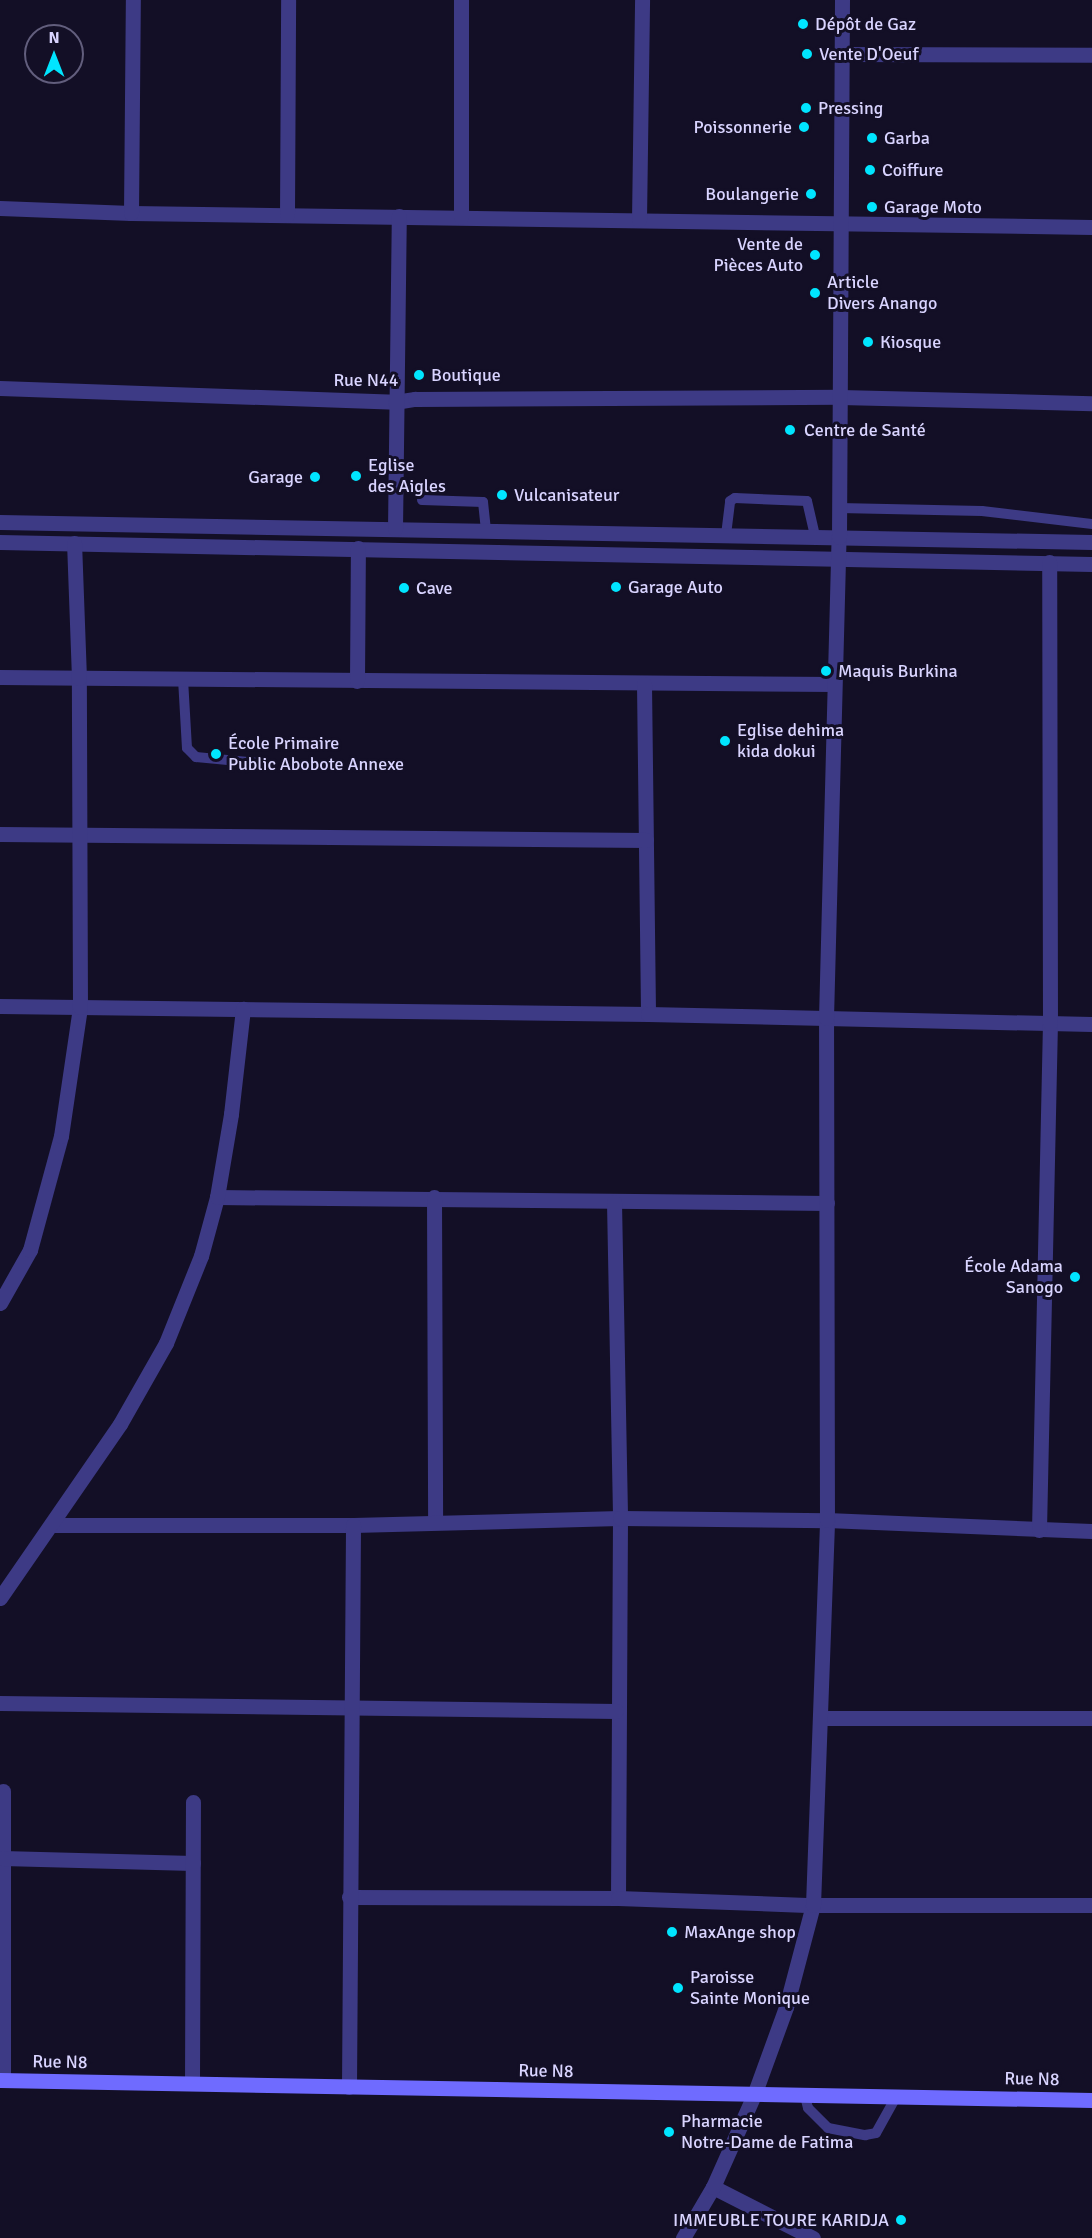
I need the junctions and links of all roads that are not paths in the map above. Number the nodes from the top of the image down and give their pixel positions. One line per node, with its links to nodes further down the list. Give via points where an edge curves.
1 (133, 0): 9 (street)
2 (288, 0): 10 (street)
3 (461, 0): 12 (street)
4 (642, 0): 13 (street)
5 (842, 0): 6 (street)
6 (842, 54): 7 (street); 14 (street)
7 (1092, 55)
8 (0, 208): 9 (street)
9 (131, 213): 10 (street)
10 (287, 215): 11 (street)
11 (399, 216): 12 (street); 18 (street)
12 (460, 217): 13 (street)
13 (639, 220): 14 (street)
14 (843, 223): 15 (street); 17 (street)
15 (1092, 227)
16 (0, 388): 18 (street, Rue N44)
17 (840, 397): 18 (street, Rue N44); 19 (street, Rue N44); 21 (street)
18 (395, 402): 24 (street)
19 (1092, 403)
20 (422, 500): 25 (lane, via 483,502)
21 (839, 508): 23 (lane, via 982,511); 28 (street)
22 (0, 522): 24 (street)
23 (1092, 524)
24 (395, 529): 25 (street)
25 (486, 531): 26 (street)
26 (726, 535): 27 (street); 27 (lane, via 730,501 735,498 807,501 811,505)
27 (815, 537): 28 (street)
28 (839, 537): 30 (street); 33 (street)
29 (0, 542): 31 (street)
30 (1092, 542)
31 (74, 543): 32 (street); 37 (street)
32 (358, 548): 33 (street); 39 (street)
33 (838, 556): 34 (street); 41 (street)
34 (1049, 562): 35 (street); 51 (street)
35 (1092, 564)
36 (0, 677): 37 (street)
37 (79, 678): 38 (street); 44 (street)
38 (183, 680): 39 (street); 42 (lane, via 187,748 196,757)
39 (357, 681): 40 (street)
40 (645, 684): 41 (street); 45 (street)
41 (834, 684): 50 (street)
42 (261, 764)
43 (0, 834): 44 (street)
44 (79, 835): 45 (street); 47 (street)
45 (646, 840): 49 (street)
46 (0, 1006): 47 (street)
47 (80, 1007): 48 (street); 57 (street, via 61,1136 30,1250)
48 (243, 1010): 49 (street); 53 (street)
49 (648, 1014): 50 (street)
50 (826, 1018): 51 (street); 56 (street)
51 (1050, 1023): 52 (street); 63 (street)
52 (1092, 1024)
53 (217, 1197): 54 (street); 61 (street, via 201,1256 166,1343 120,1424)
54 (434, 1197): 55 (street); 60 (street)
55 (614, 1202): 56 (street); 58 (street)
56 (827, 1203): 59 (street)
57 (0, 1303)
58 (620, 1518): 59 (street); 60 (street); 68 (street)
59 (827, 1520): 63 (street); 69 (street)
60 (435, 1522): 62 (street)
61 (54, 1525): 62 (street); 65 (street)
62 (353, 1525): 67 (street)
63 (1039, 1530): 64 (street)
64 (1092, 1531)
65 (0, 1598)
66 (0, 1703): 67 (street)
67 (354, 1707): 68 (street); 75 (street)
68 (616, 1711): 76 (street)
69 (822, 1718): 70 (street); 77 (street)
70 (1092, 1718)
71 (3, 1791): 73 (street)
72 (193, 1802): 74 (street)
73 (2, 1858): 74 (street); 79 (street)
74 (193, 1863): 80 (street)
75 (350, 1897): 76 (street); 81 (street)
76 (618, 1898): 77 (street)
77 (813, 1905): 78 (street); 82 (street, via 786,2007)
78 (1092, 1905)
79 (1, 2080): 80 (street, Rue N8)
80 (192, 2083): 81 (street, Rue N8)
81 (349, 2087): 82 (street, Rue N8)
82 (754, 2095): 83 (street, Rue N8); 86 (street)
83 (805, 2096): 84 (street, Rue N8); 84 (lane, via 808,2108 828,2128 865,2135 876,2133)
84 (896, 2097): 85 (street, Rue N8)
85 (1092, 2100)
86 (713, 2187): 87 (street); 88 (street)
87 (683, 2238)
88 (813, 2238)

